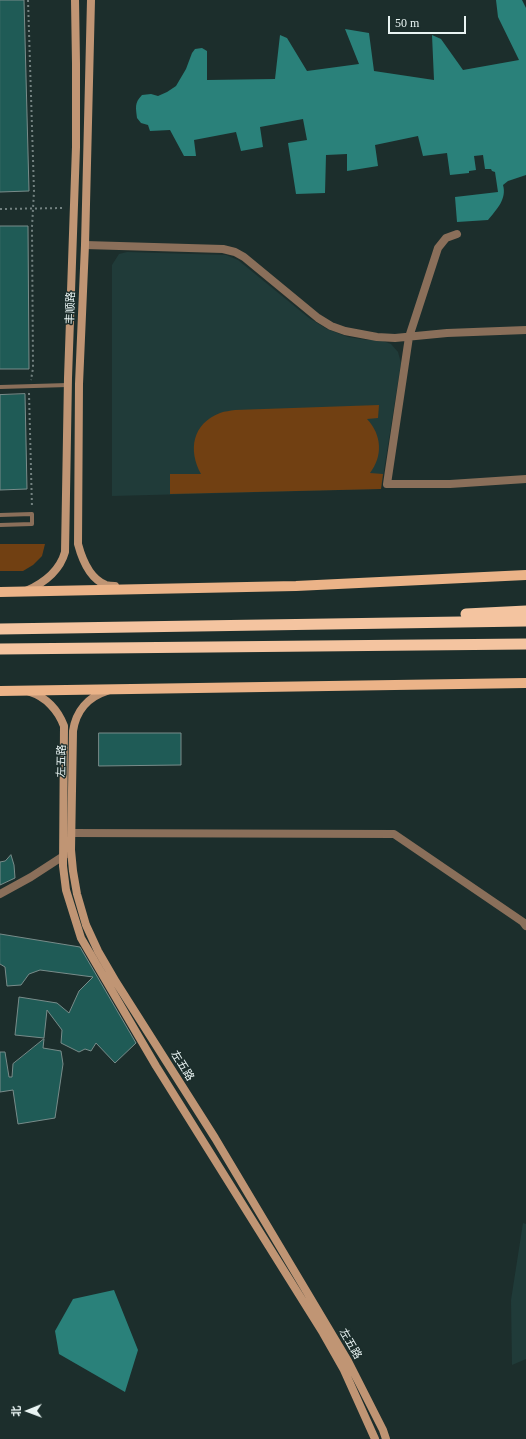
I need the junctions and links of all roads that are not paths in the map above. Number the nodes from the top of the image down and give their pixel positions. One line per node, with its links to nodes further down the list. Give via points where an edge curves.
1 (75, 0): 7 (main road, via 74,208)
2 (91, 0): 4 (main road, 丰顺路)
3 (457, 234): 6 (street, via 446,238 438,248)
4 (85, 245): 6 (street, via 223,249 234,252 244,257 331,326 365,335); 13 (main road, 丰顺路, via 79,384 78,544 82,558 97,579 106,585)
5 (526, 330): 6 (street, via 447,332)
6 (409, 337): 9 (street, via 387,484 450,484)
7 (68, 385): 8 (lane); 15 (main road, via 65,552 56,569 40,584)
8 (0, 387)
9 (526, 479)
10 (0, 515): 11 (lane, via 32,514 32,524)
11 (0, 524)
12 (526, 575): 13 (main road, via 296,586)
13 (128, 588): 15 (main road)
14 (0, 592): 15 (main road)
15 (24, 592)
16 (526, 611): 18 (highway, via 415,617)
17 (526, 621): 18 (highway)
18 (360, 623): 19 (highway)
19 (0, 629)
20 (522, 644): 21 (highway)
21 (0, 649)
22 (526, 683): 23 (main road)
23 (109, 690): 25 (main road); 26 (main road, 左五路, via 90,699 80,709 75,720)
24 (0, 691): 25 (main road)
25 (27, 691): 28 (main road, 左五路, via 48,702 64,726)
26 (72, 833): 27 (main road, 左五路); 30 (street, via 394,834)
27 (72, 850): 28 (street); 32 (main road, 左五路, via 77,894 86,925 98,950 215,1138 344,1354)
28 (63, 856): 29 (street); 31 (main road, 左五路, via 66,890 81,938 160,1073 323,1333 344,1370)
29 (0, 894)
30 (526, 926)
31 (375, 1439)
32 (386, 1439)

